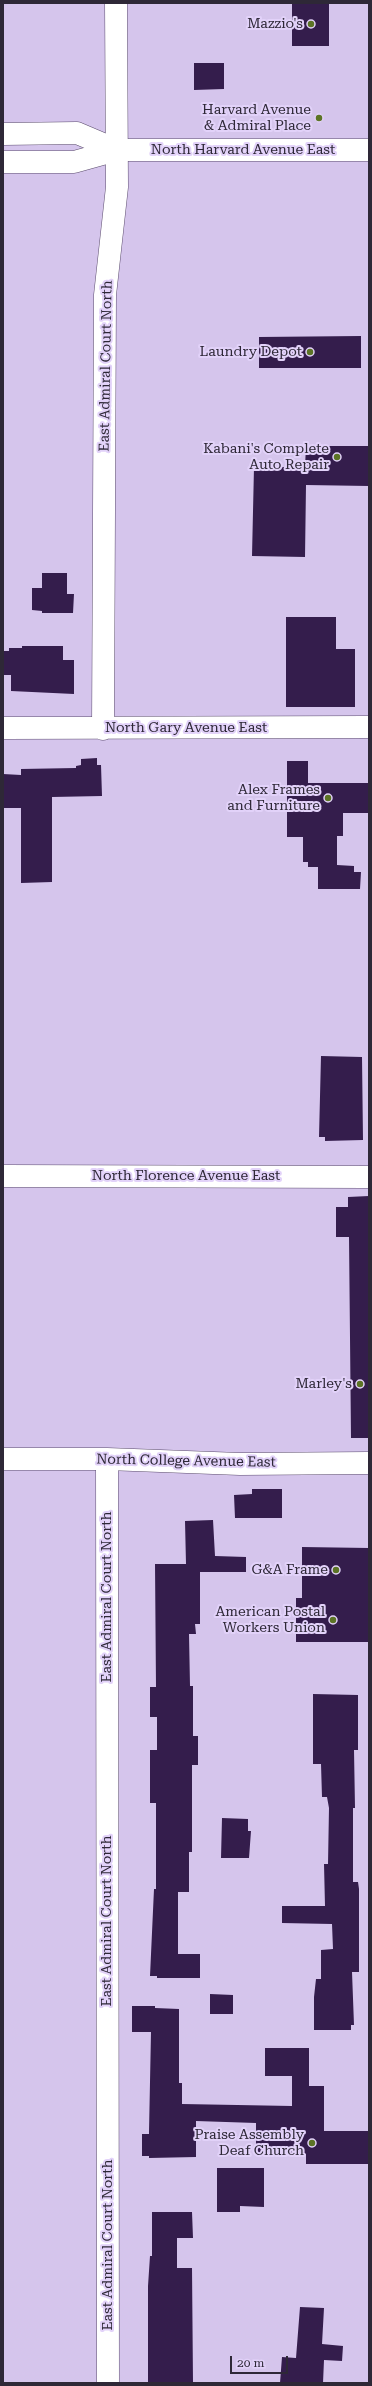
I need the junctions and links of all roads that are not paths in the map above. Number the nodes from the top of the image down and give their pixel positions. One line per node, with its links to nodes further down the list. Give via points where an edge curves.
1 (116, 3): 3 (street, East Admiral Court North)
2 (3, 134): 3 (street, North Harvard Avenue East, via 77,133)
3 (116, 150): 4 (street, North Harvard Avenue East); 5 (street, North Harvard Avenue East, via 74,162); 8 (street, East Admiral Court North, via 117,187 105,295)
4 (369, 150)
5 (3, 162)
6 (369, 727): 8 (street, North Gary Avenue East)
7 (3, 728): 8 (street, North Gary Avenue East)
8 (103, 729)
9 (3, 1176): 10 (street, North Florence Avenue East)
10 (369, 1177)
11 (3, 1459): 12 (street, North College Avenue East)
12 (107, 1459): 13 (street, North College Avenue East, via 240,1464); 14 (street, East Admiral Court North)
13 (369, 1463)
14 (108, 2383)

